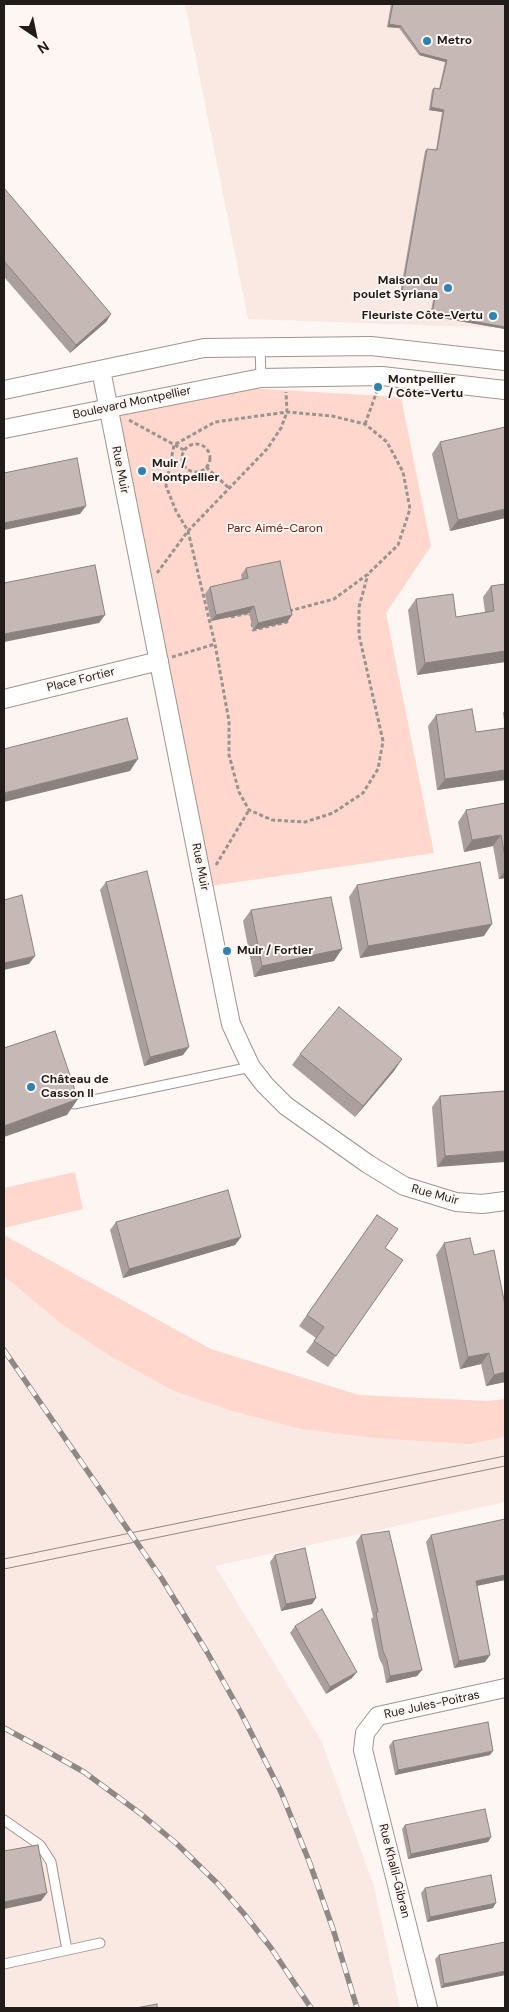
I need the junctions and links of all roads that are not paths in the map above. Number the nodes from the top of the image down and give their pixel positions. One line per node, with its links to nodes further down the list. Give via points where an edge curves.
1 (260, 347): 2 (street, via 371,346); 3 (street, via 204,348); 4 (lane)
2 (505, 361)
3 (101, 370): 5 (street); 7 (street, Rue Muir)
4 (261, 378): 6 (street, Boulevard Montpellier, via 382,376); 7 (street, Boulevard Montpellier)
5 (4, 390)
6 (505, 390)
7 (108, 409): 8 (street, Boulevard Montpellier); 9 (street, Rue Muir)
8 (4, 429)
9 (159, 661): 10 (street, Place Fortier); 11 (street, Rue Muir, via 231,1024)
10 (4, 699)
11 (252, 1066): 12 (lane); 13 (street, Rue Muir, via 286,1106 404,1186 456,1202 482,1204)
12 (74, 1104)
13 (505, 1201)
14 (505, 1688): 15 (street, Rue Jules-Poitras, via 378,1716)
15 (365, 1733): 20 (street, Rue Khalil-Gibran, via 364,1750)
16 (4, 1820): 18 (lane, via 40,1845 51,1862)
17 (100, 1943): 18 (lane)
18 (66, 1950): 19 (lane)
19 (4, 1964)
20 (428, 2008)

